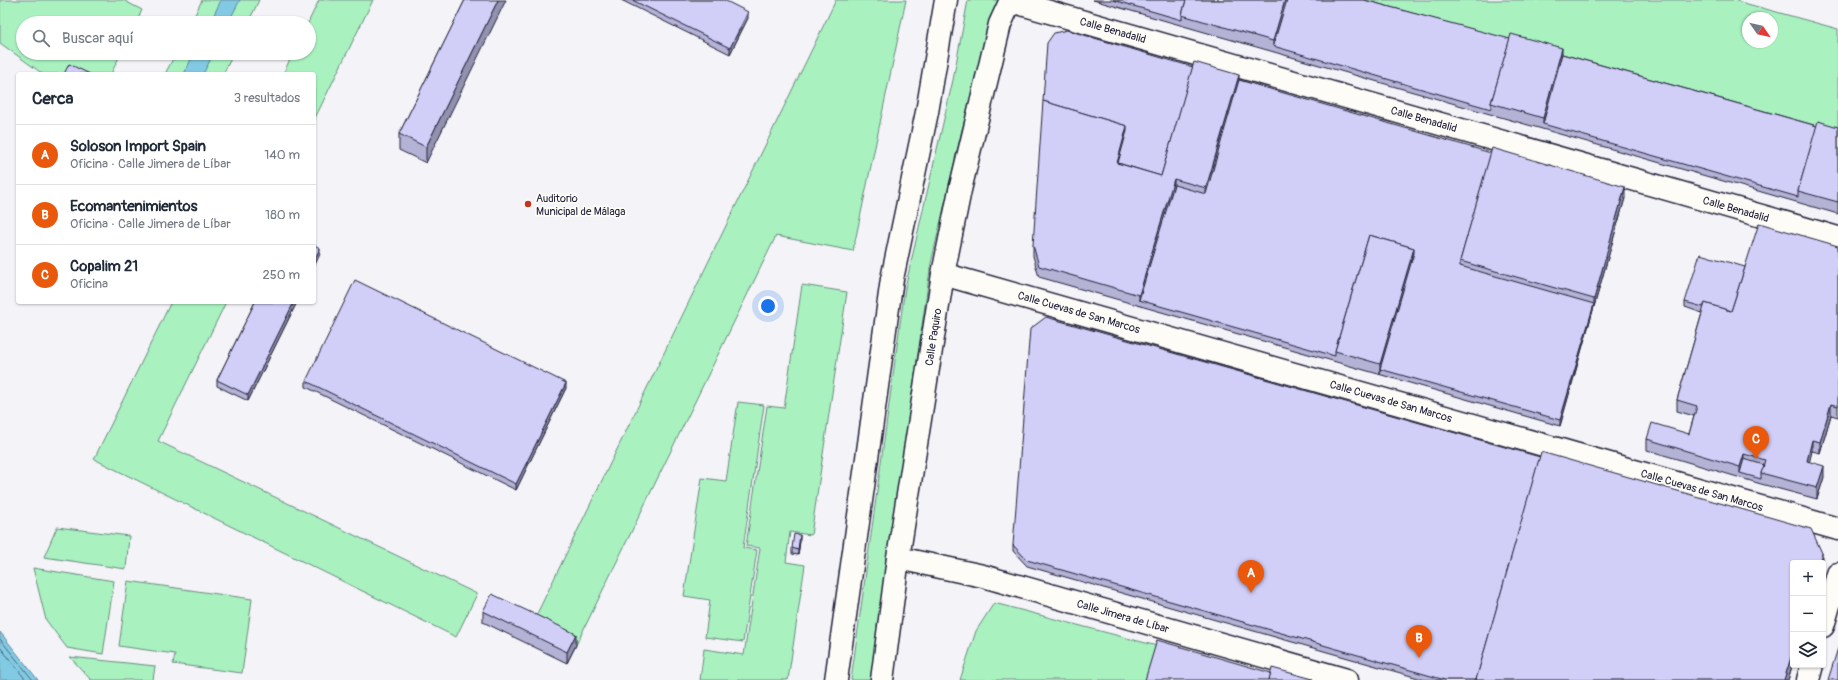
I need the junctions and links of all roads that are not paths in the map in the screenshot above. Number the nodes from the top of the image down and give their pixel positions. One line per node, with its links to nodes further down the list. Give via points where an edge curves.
1 (946, 0): 10 (street, via 927,112 892,278)
2 (1011, 1): 3 (street, Calle Benadalid); 4 (street, Calle Paquiro, via 1000,24 960,190)
3 (1838, 238)
4 (943, 274): 5 (street, Calle Cuevas de San Marcos); 6 (street, Calle Paquiro)
5 (1838, 529)
6 (898, 558): 11 (street, Calle Paquiro); 12 (street, Calle Jimera de Líbar, via 983,576)
7 (1838, 574): 8 (street)
8 (1826, 616)
9 (1811, 668): 13 (street)
10 (836, 680)
11 (882, 680)
12 (1347, 680)
13 (1808, 680)

